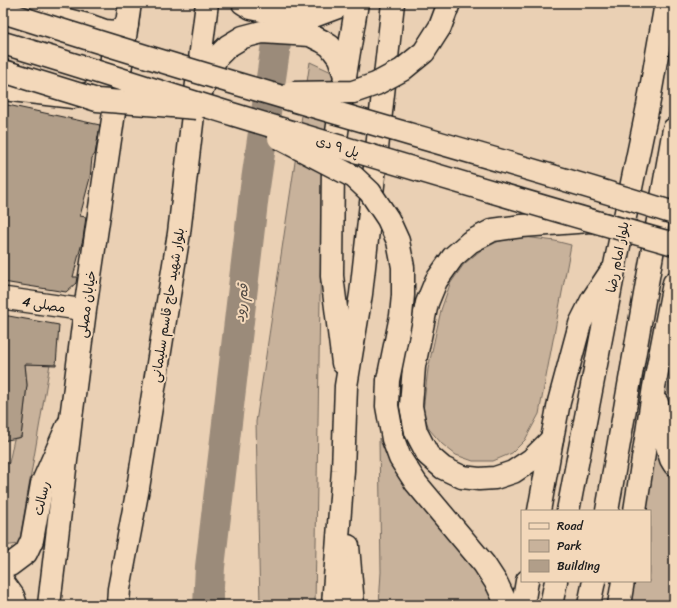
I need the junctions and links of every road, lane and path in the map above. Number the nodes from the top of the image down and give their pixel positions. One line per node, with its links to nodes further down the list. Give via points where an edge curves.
1 (130, 3): 12 (main road, خیابان مصلی)
2 (207, 3): 22 (main road, بلوار شهید حاج قاسم سلیمانی)
3 (243, 3): 11 (main road)
4 (343, 3): 13 (main road)
5 (357, 3): 18 (main road)
6 (393, 3): 31 (main road, via 362,294)
7 (449, 3): 20 (main road, bridge, via 440,26 424,52 402,70 376,84 353,92)
8 (666, 3): 27 (main road, بلوار امام رضا)
9 (3, 4): 14 (main road)
10 (3, 12): 20 (main road, bridge)
11 (264, 22): 13 (main road); 22 (main road, via 228,46 217,57)
12 (127, 25): 14 (main road, via 116,32); 16 (main road, خیابان مصلی)
13 (312, 25): 18 (main road, via 322,41 330,46 339,58)
14 (98, 28): 16 (main road, via 113,37); 19 (main road, via 110,46 112,55 110,73 99,88 91,93 73,97)
15 (3, 43): 21 (main road, پل ۹ دی, bridge)
16 (123, 48): 30 (main road, خیابان مصلی)
17 (3, 71): 21 (main road, bridge, via 97,100)
18 (345, 76): 31 (main road, via 333,160 332,276)
19 (3, 88)
20 (272, 94): 24 (main road, bridge)
21 (226, 112): 25 (main road, پل ۹ دی, bridge); 52 (main road, bridge, via 354,178 370,192 388,219 398,241 403,267 401,316 388,380 387,406 393,439 400,458 416,483 484,564)
22 (192, 116): 49 (main road, بلوار شهید حاج قاسم سلیمانی, via 179,233)
23 (674, 129): 39 (main road)
24 (674, 213)
25 (591, 221): 26 (main road, پل ۹ دی, bridge); 34 (main road, via 493,230 470,242 452,257 436,281 427,303 414,366 410,406 416,432 428,455 443,468 462,477 495,478 513,472 531,460)
26 (674, 244)
27 (615, 266): 34 (main road, via 592,300 580,324); 38 (main road, بلوار امام رضا)
28 (674, 283): 32 (main road)
29 (3, 298): 30 (street, مصلی 4)
30 (85, 310): 33 (main road, خیابان مصلی)
31 (346, 386): 36 (main road)
32 (654, 387): 35 (main road, via 662,430); 40 (main road)
33 (71, 418): 41 (main road, رسالت, via 42,484 32,540 26,553); 48 (main road, خیابان مصلی)
34 (552, 439): 37 (main road)
35 (674, 464)
36 (343, 470): 50 (main road); 51 (main road)
37 (539, 510)
38 (568, 510)
39 (607, 510)
40 (635, 510)
41 (3, 568)
42 (3, 582): 47 (main road)
43 (527, 582): 53 (main road)
44 (556, 582): 54 (main road)
45 (594, 582): 55 (main road)
46 (623, 582): 56 (main road)
47 (16, 605)
48 (49, 605)
49 (118, 605)
50 (333, 605)
51 (353, 605)
52 (506, 605)
53 (523, 605)
54 (551, 605)
55 (589, 605)
56 (618, 605)

